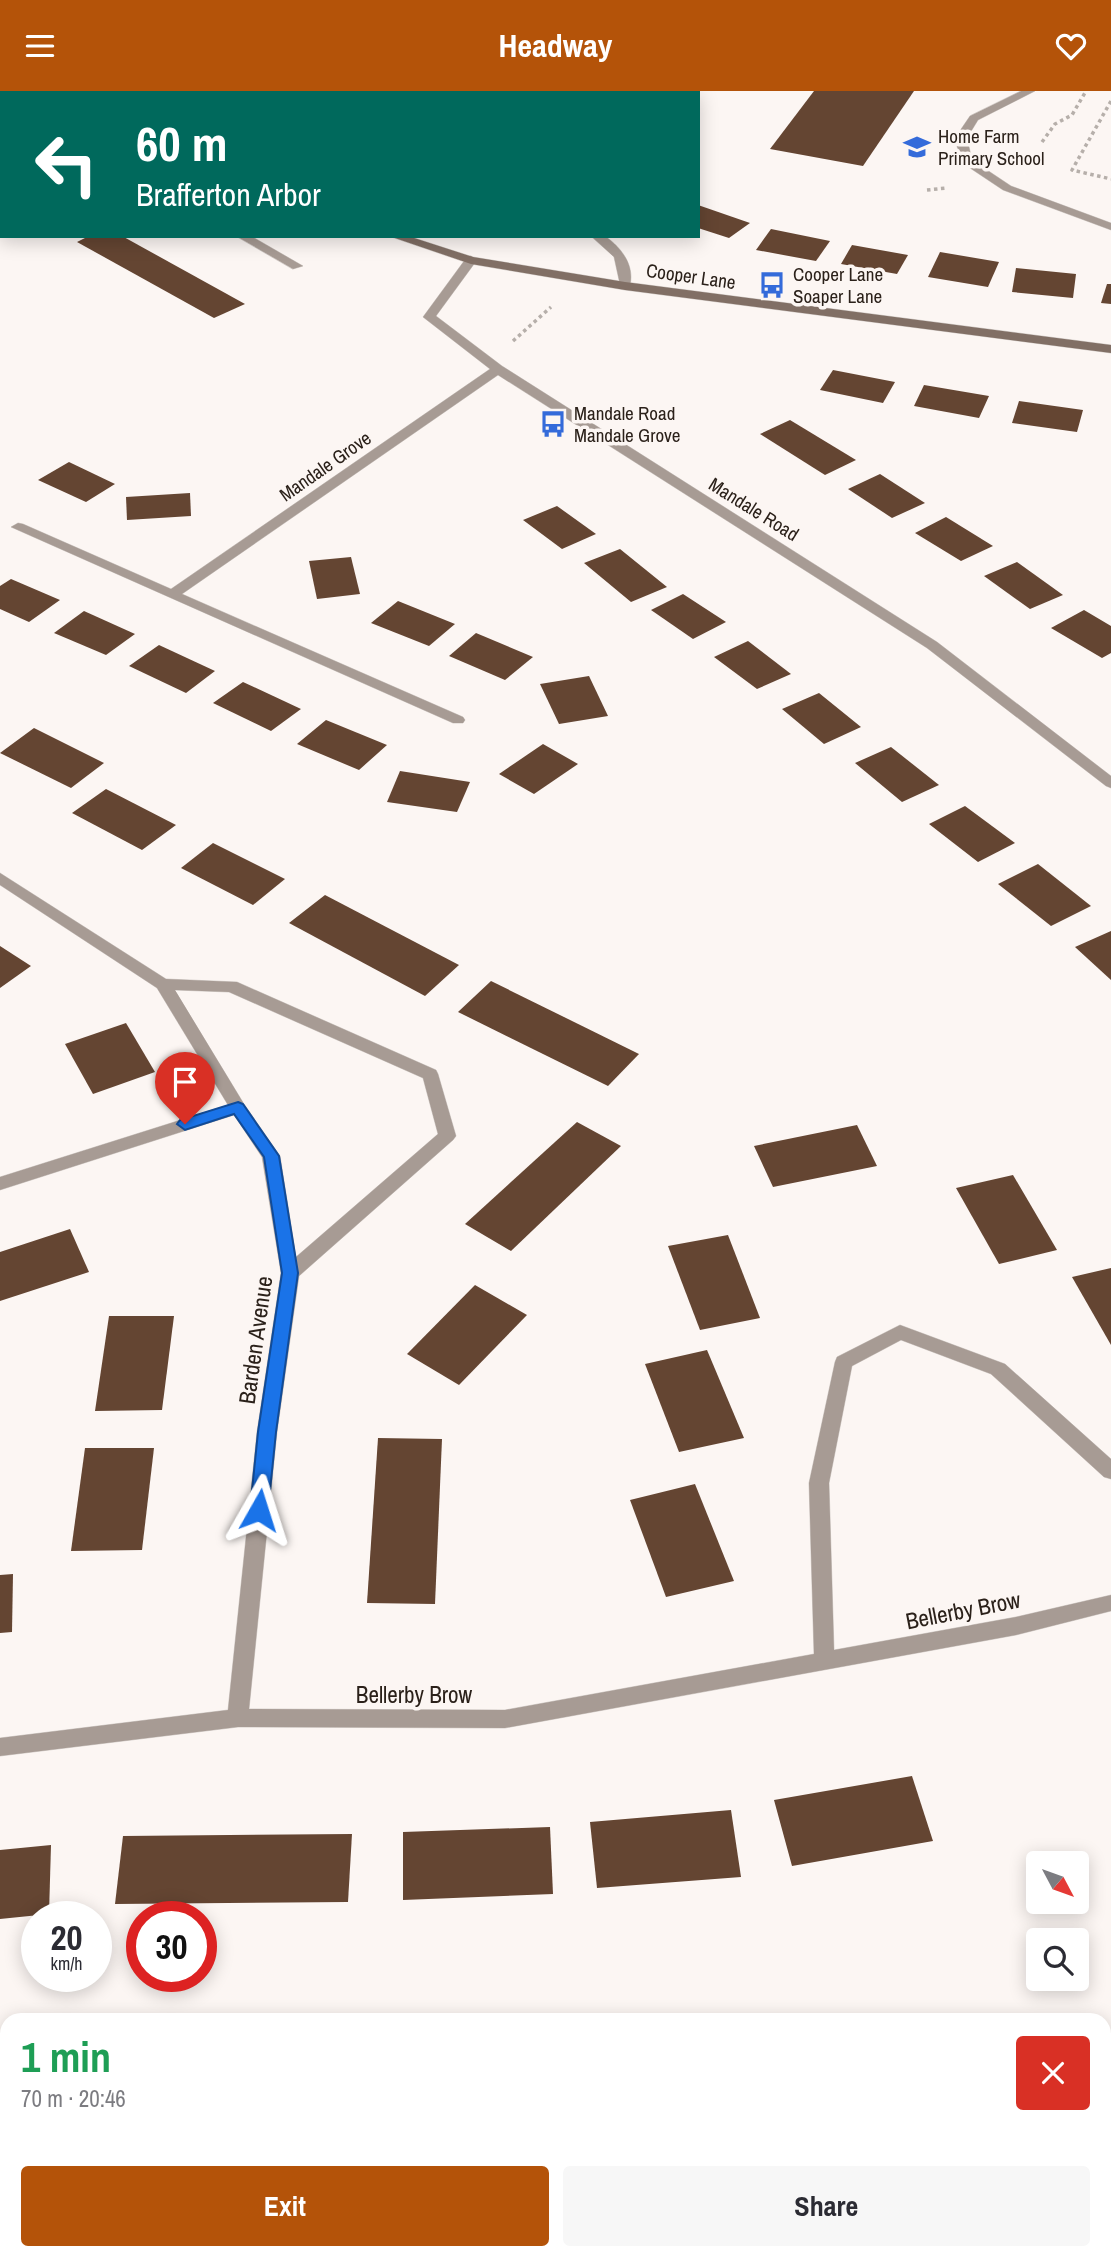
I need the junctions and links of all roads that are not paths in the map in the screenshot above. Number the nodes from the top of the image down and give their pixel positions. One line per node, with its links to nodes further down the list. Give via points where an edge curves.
1 (1030, 91): 2 (street, via 974,118 961,138 968,162 1007,188)
2 (1111, 227)
3 (246, 238): 7 (street)
4 (401, 238): 6 (main road, Cooper Lane)
5 (600, 238): 8 (street, via 613,246 627,268)
6 (471, 260): 8 (main road, Cooper Lane); 10 (street, Mandale Road, via 429,317)
7 (297, 266)
8 (625, 286): 9 (main road, Cooper Lane)
9 (1111, 349)
10 (499, 369): 12 (street, Mandale Grove); 14 (street, Mandale Road, via 932,645)
11 (18, 527): 12 (street)
12 (173, 594): 13 (street)
13 (458, 720)
14 (1111, 783)
15 (0, 879): 16 (street, Barden Avenue)
16 (163, 984): 17 (street, Barden Avenue); 19 (street, via 231,986 429,1073 447,1136)
17 (238, 1108): 18 (street); 19 (street, Barden Avenue, via 271,1156)
18 (0, 1184)
19 (290, 1273): 23 (street, Barden Avenue, via 267,1432)
20 (1111, 1471): 22 (street, via 998,1370 900,1332 844,1362 820,1483)
21 (1111, 1603): 22 (street, Bellerby Brow)
22 (824, 1662): 23 (street, Bellerby Brow, via 505,1719)
23 (238, 1718): 24 (street, Bellerby Brow)
24 (0, 1747)

